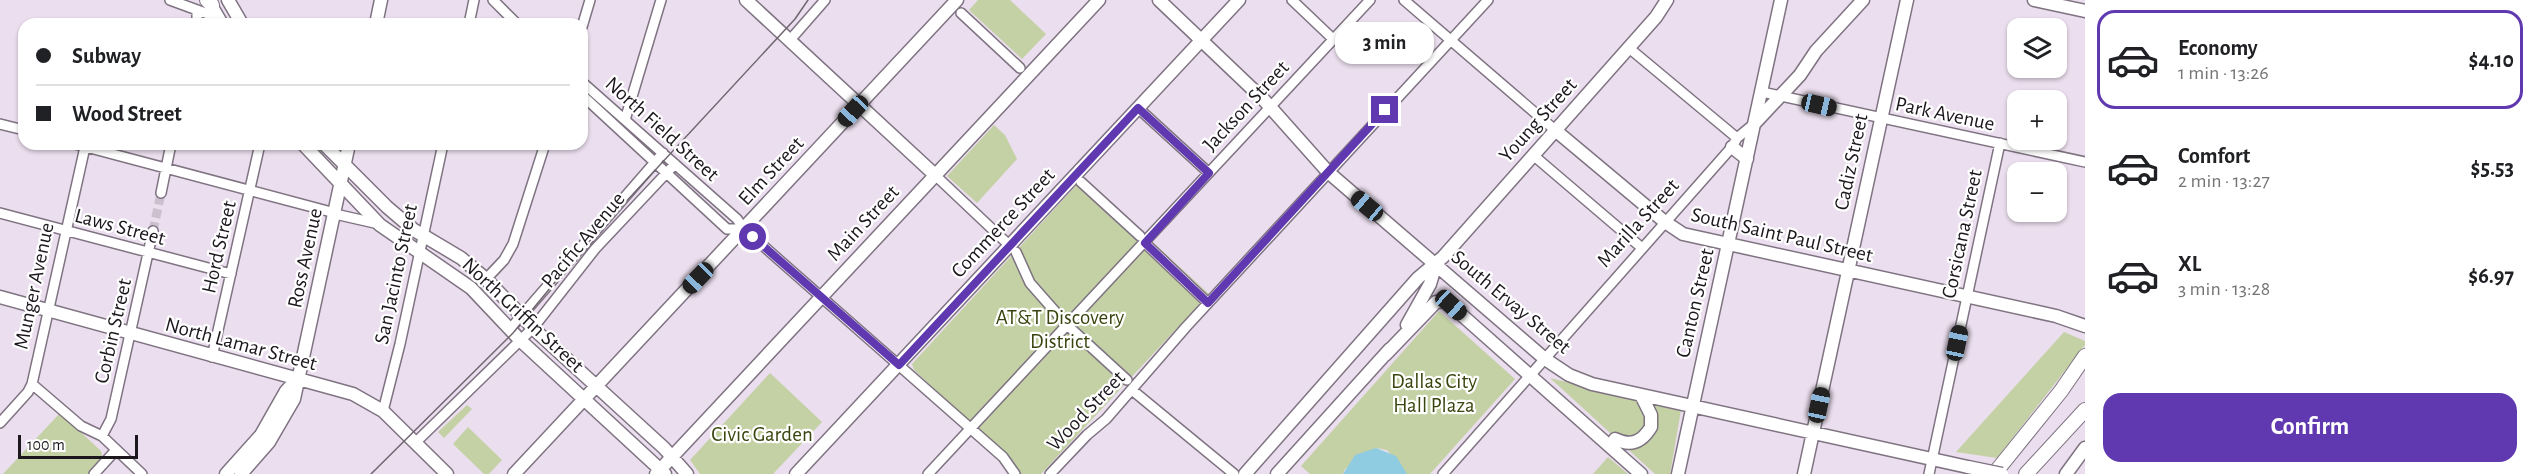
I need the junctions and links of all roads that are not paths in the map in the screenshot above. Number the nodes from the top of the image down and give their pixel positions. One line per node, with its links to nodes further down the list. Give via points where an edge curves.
1 (170, 0): 24 (street)
2 (228, 0): 29 (main road)
3 (381, 0): 30 (main road)
4 (474, 0): 31 (street)
5 (493, 0): 32 (street)
6 (590, 0): 33 (street)
7 (661, 0): 48 (street)
8 (746, 0): 36 (main road)
9 (825, 0): 36 (street)
10 (957, 0): 44 (main road, Elm Street)
11 (1099, 0): 75 (main road, Main Street)
12 (1159, 0): 37 (main road, South Ervay Street)
13 (1239, 0): 37 (main road, Commerce Street)
14 (1292, 0): 34 (street)
15 (1370, 0): 34 (street, Jackson Street)
16 (1404, 0): 35 (street, South Saint Paul Street)
17 (1488, 0): 35 (street, Wood Street)
18 (1667, 0): 38 (main road, Young Street)
19 (1781, 0): 41 (main road, Canton Street)
20 (1863, 0): 42 (main road, Marilla Street)
21 (1907, 0): 47 (main road, Cadiz Street)
22 (2034, 0): 23 (main road)
23 (2062, 3): 25 (main road)
24 (206, 4): 27 (street); 28 (main road)
25 (2085, 11)
26 (961, 13): 39 (street)
27 (200, 18)
28 (218, 18)
29 (238, 18)
30 (377, 18)
31 (470, 18)
32 (511, 18)
33 (585, 18)
34 (1333, 39): 45 (street, Jackson Street)
35 (1451, 39): 52 (street, South Saint Paul Street); 73 (street, Wood Street)
36 (790, 40): 44 (main road)
37 (1202, 40): 45 (main road, South Ervay Street); 46 (main road, Commerce Street)
38 (1629, 48): 52 (main road, Young Street); 53 (street)
39 (1020, 68)
40 (588, 87): 48 (street, North Field Street)
41 (1762, 92): 42 (street, Park Avenue); 49 (main road, Canton Street)
42 (1781, 96): 47 (street, Park Avenue); 49 (main road, Marilla Street)
43 (588, 101): 67 (street, North Field Street)
44 (859, 105): 75 (main road); 84 (main road, Elm Street)
45 (1270, 107): 73 (main road, South Ervay Street); 74 (street, Jackson Street)
46 (1138, 108): 74 (street); 91 (main road, Commerce Street)
47 (1881, 119): 54 (street, Park Avenue); 95 (main road, Cadiz Street)
48 (625, 120): 64 (street, North Field Street)
49 (1754, 123): 53 (street, Marilla Street); 66 (main road, Canton Street)
50 (0, 124): 51 (street)
51 (18, 128)
52 (1555, 130): 65 (main road, Young Street); 82 (main road, South Saint Paul Street)
53 (1734, 143): 66 (main road); 82 (street, Marilla Street)
54 (2000, 143): 68 (street, Park Avenue); 100 (street, Corsicana Street)
55 (79, 150): 85 (street, Munger Avenue)
56 (99, 150): 71 (street)
57 (170, 150): 71 (street)
58 (259, 150): 78 (street, Hord Street)
59 (309, 150): 77 (main road, North Griffin Street)
60 (330, 150): 70 (main road, North Griffin Street)
61 (348, 150): 70 (main road, Ross Avenue)
62 (441, 150): 87 (street, San Jacinto Street)
63 (543, 150): 97 (street, via 509,252)
64 (663, 153): 67 (street, Pacific Avenue); 69 (street, North Field Street)
65 (1533, 156): 90 (street); 94 (main road, Young Street)
66 (1747, 159): 89 (main road, Canton Street)
67 (655, 162): 72 (street, North Field Street); 103 (street, Pacific Avenue)
68 (2085, 162)
69 (675, 164): 72 (street, Pacific Avenue); 84 (street, North Field Street)
70 (345, 166): 77 (main road, Ross Avenue); 87 (main road, North Griffin Street)
71 (166, 168): 78 (street); 79 (street)
72 (666, 172): 84 (street, North Field Street, via 727,229); 106 (street, Pacific Avenue, via 595,249)
73 (1328, 172): 94 (main road, South Ervay Street); 101 (street, Wood Street)
74 (1209, 173): 88 (street, Jackson Street)
75 (934, 175): 91 (street); 99 (main road, Main Street)
76 (1081, 182): 88 (street)
77 (341, 184): 81 (main road, Ross Avenue); 83 (main road, North Griffin Street)
78 (250, 190): 81 (street); 96 (street, Hord Street)
79 (161, 193)
80 (0, 213): 85 (street, Laws Street)
81 (335, 214): 83 (street); 117 (main road, Ross Avenue)
82 (1665, 222): 89 (main road, South Saint Paul Street, via 1683,234); 90 (street, Marilla Street)
83 (380, 225): 93 (main road, North Griffin Street)
84 (744, 229): 99 (street, North Field Street); 120 (main road, Elm Street)
85 (64, 231): 92 (street, Laws Street); 102 (street, Munger Avenue)
86 (153, 231): 92 (street, Corbin Street)
87 (424, 236): 93 (street, San Jacinto Street); 97 (main road, North Griffin Street)
88 (1142, 239): 101 (street); 104 (street, Jackson Street)
89 (1728, 244): 95 (main road, South Saint Paul Street); 125 (main road, Canton Street)
90 (1642, 248): 113 (street, Marilla Street)
91 (1013, 249): 104 (street, via 1030,283); 114 (main road, Commerce Street)
92 (148, 253): 96 (street, Laws Street); 108 (street, Corbin Street)
93 (420, 253): 107 (main road, North Griffin Street, via 471,288); 127 (street, San Jacinto Street)
94 (1436, 264): 110 (main road, Young Street, via 1413,317); 113 (main road, South Ervay Street); 151 (main road, Young Street, via 1418,278)
95 (1848, 271): 100 (main road, South Saint Paul Street); 130 (main road, Cadiz Street)
96 (231, 274): 112 (street, Hord Street)
97 (486, 279): 103 (main road, North Griffin Street)
98 (0, 297): 102 (main road, North Lamar Street)
99 (821, 297): 114 (street, North Field Street); 135 (main road, Main Street)
100 (1967, 297): 105 (main road, South Saint Paul Street); 136 (street, Corsicana Street)
101 (1208, 303): 121 (street, Wood Street)
102 (47, 311): 108 (main road, North Lamar Street); 119 (street, Munger Avenue)
103 (522, 316): 106 (main road, North Griffin Street); 107 (street, Pacific Avenue)
104 (1067, 325): 118 (street); 129 (street, Jackson Street)
105 (2085, 326)
106 (533, 328): 109 (street, Pacific Avenue); 120 (main road, North Griffin Street)
107 (510, 329): 109 (main road, North Griffin Street)
108 (131, 334): 112 (main road, North Lamar Street); 131 (street, Corbin Street, via 111,419)
109 (521, 341): 124 (main road, North Griffin Street); 132 (street, Pacific Avenue)
110 (1384, 355): 116 (main road, via 1436,302 1443,300); 152 (main road, Young Street)
111 (2085, 356): 122 (highway)
112 (212, 357): 117 (main road, North Lamar Street)
113 (1545, 359): 116 (street, Marilla Street); 123 (main road, South Ervay Street, via 1581,381)
114 (899, 365): 129 (street, North Field Street); 146 (main road, Commerce Street)
115 (2085, 367): 122 (highway)
116 (1530, 377): 139 (main road); 153 (street, Marilla Street)
117 (297, 379): 127 (main road, North Lamar Street, via 353,394); 137 (main road, Ross Avenue)
118 (1127, 380)
119 (32, 384): 128 (street, Munger Avenue); 131 (street, via 81,426)
120 (596, 386): 124 (main road, Elm Street); 135 (main road, North Griffin Street)
121 (1132, 390): 149 (street, Wood Street); 150 (street)
122 (2061, 391): 157 (highway)
123 (1641, 395): 125 (main road, South Ervay Street); 139 (main road, via 1651,415 1651,427 1630,444 1615,439)
124 (585, 399): 138 (main road, North Griffin Street); 144 (main road, Elm Street)
125 (1692, 405): 130 (main road, South Ervay Street); 154 (main road, Canton Street)
126 (2085, 410): 159 (highway); 160 (highway)
127 (383, 411): 132 (main road, North Lamar Street)
128 (0, 423)
129 (971, 428): 147 (street, Jackson Street); 148 (street, North Field Street, via 1003,457)
130 (1813, 434): 136 (main road, South Ervay Street); 155 (main road, Cadiz Street)
131 (102, 436): 133 (street)
132 (416, 442): 143 (main road, North Lamar Street)
133 (116, 450): 140 (street); 141 (street)
134 (2081, 453): 161 (main road)
135 (673, 456): 138 (main road, Main Street); 145 (main road, North Griffin Street)
136 (1933, 460): 156 (street, Corsicana Street); 158 (main road, South Ervay Street, bridge)
137 (241, 469): 142 (main road, Ross Avenue)
138 (661, 472)
139 (1639, 472)
140 (94, 474)
141 (142, 474)
142 (226, 474)
143 (447, 474)
144 (514, 474)
145 (687, 474)
146 (796, 474)
147 (928, 474)
148 (1015, 474)
149 (1050, 474)
150 (1234, 474)
151 (1245, 474)
152 (1277, 474)
153 (1443, 474)
154 (1678, 474)
155 (1804, 474)
156 (1929, 474)
157 (1994, 474)
158 (2002, 474)
159 (2026, 474)
160 (2033, 474)
161 (2067, 474)

